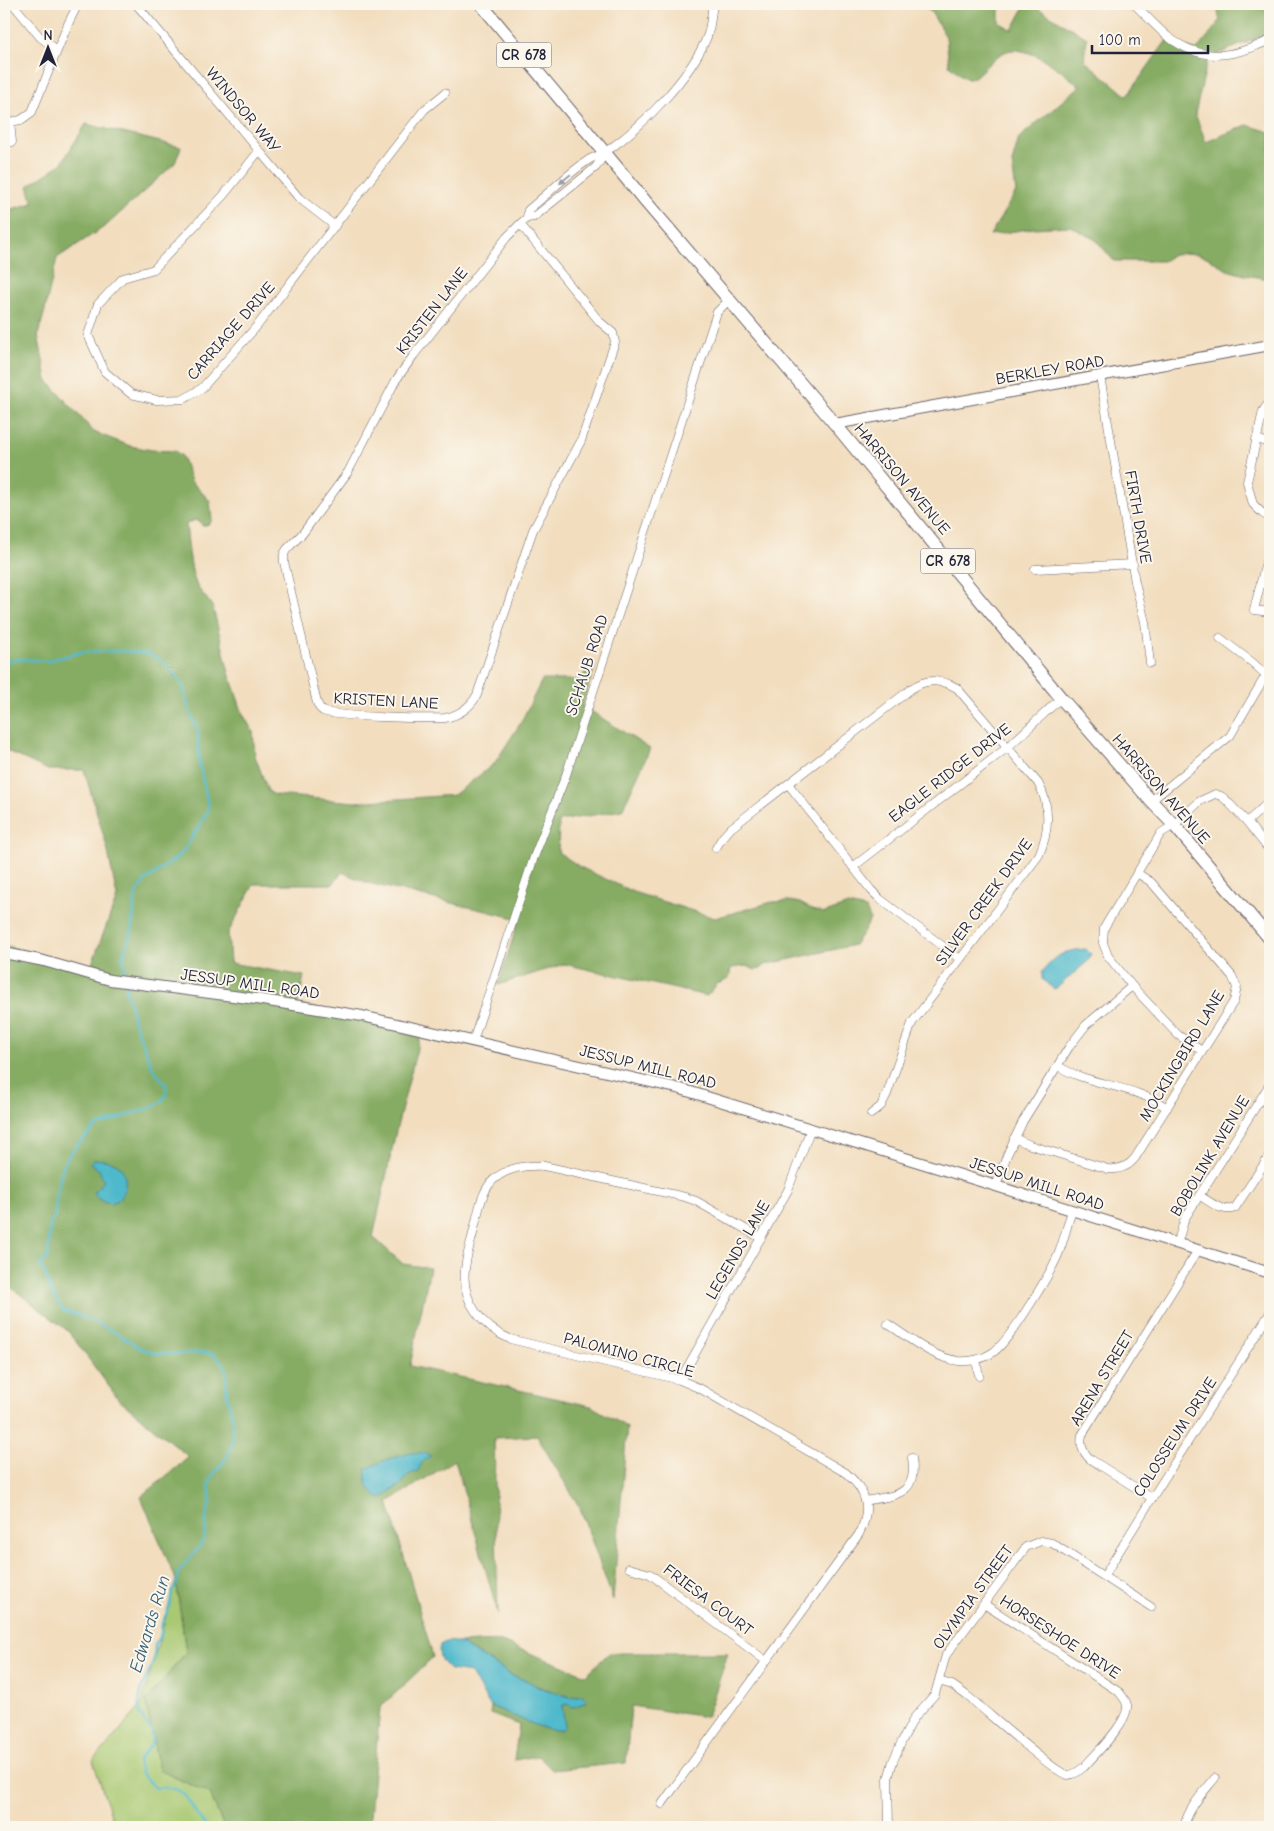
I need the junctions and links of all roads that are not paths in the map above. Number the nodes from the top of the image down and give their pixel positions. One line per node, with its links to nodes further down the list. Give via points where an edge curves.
1 (12, 4): 8 (street)
2 (78, 4): 8 (street)
3 (136, 4): 12 (street, WINDSOR WAY)
4 (482, 4): 13 (main road, CR 678)
5 (714, 4): 13 (street, KRISTEN LANE, via 709,31 692,64 655,110)
6 (1134, 4): 7 (street, via 1166,35 1185,49 1200,53 1228,56)
7 (1270, 40)
8 (57, 50): 10 (street, via 32,112 21,120)
9 (445, 93): 15 (street, CARRIAGE DRIVE, via 424,110)
10 (7, 122): 11 (street)
11 (12, 142)
12 (259, 151): 15 (street, WINDSOR WAY, via 299,198); 15 (street, CARRIAGE DRIVE, via 224,196 154,269 123,278 98,304 88,335 105,372 131,394 157,400 184,399 202,388 257,326)
13 (605, 153): 14 (street, KRISTEN LANE, via 596,167 534,218 527,218); 16 (main road, HARRISON AVENUE / CR 678)
14 (520, 224): 14 (street, KRISTEN LANE, via 615,337 581,441 535,524 478,695 471,704 456,715 442,718 348,715 324,711 318,706 314,690 284,562 285,550 303,533 348,472 396,380 414,355)
15 (335, 226)
16 (729, 300): 20 (main road, HARRISON AVENUE / CR 678); 46 (street, SCHAUB ROAD, via 717,312 566,775 534,857)
17 (1270, 345): 18 (street, BERKLEY ROAD)
18 (1100, 376): 20 (street, BERKLEY ROAD); 25 (street, FIRTH DRIVE)
19 (1270, 401): 21 (street, via 1263,411)
20 (835, 424): 31 (main road, HARRISON AVENUE / CR 678)
21 (1256, 438): 22 (street); 23 (street, via 1247,482 1253,504)
22 (1270, 442)
23 (1270, 518)
24 (1270, 546): 27 (street, via 1254,610)
25 (1133, 564): 26 (street); 29 (street, FIRTH DRIVE)
26 (1035, 569)
27 (1270, 612)
28 (1220, 638): 30 (street)
29 (1150, 663)
30 (1269, 675): 34 (street, via 1230,736)
31 (1061, 698): 32 (street, EAGLE RIDGE DRIVE); 34 (main road, HARRISON AVENUE / CR 678)
32 (1008, 747): 33 (street, SILVER CREEK DRIVE, via 957,688 947,682 930,680 911,689); 40 (street, EAGLE RIDGE DRIVE); 44 (street, SILVER CREEK DRIVE, via 1043,792 1048,819 1044,843 1039,855)
33 (789, 785): 38 (street, SILVER CREEK DRIVE, via 732,828); 40 (street)
34 (1151, 801): 37 (main road, HARRISON AVENUE / CR 678)
35 (1270, 801): 36 (street)
36 (1246, 822): 37 (street, via 1221,796 1215,794 1200,801); 39 (street)
37 (1174, 825): 41 (street, via 1161,833); 42 (main road, HARRISON AVENUE / CR 678)
38 (716, 848)
39 (1270, 851)
40 (852, 867): 44 (street, via 880,899)
41 (1137, 873): 45 (street, via 1103,934 1106,953); 47 (street, MOCKINGBIRD LANE, via 1151,882 1236,983 1234,1001)
42 (1270, 939)
43 (4, 953): 46 (street, JESSUP MILL ROAD, via 110,980 328,1010)
44 (960, 959): 51 (street, SILVER CREEK DRIVE, via 912,1023 887,1094 881,1106)
45 (1132, 986): 47 (street, via 1178,1035); 48 (street, via 1086,1025)
46 (473, 1041): 52 (street, JESSUP MILL ROAD, via 681,1089)
47 (1202, 1052): 50 (street, MOCKINGBIRD LANE)
48 (1058, 1066): 50 (street, via 1147,1096); 53 (street)
49 (1270, 1084): 56 (street, BOBOLINK AVENUE)
50 (1167, 1108): 53 (street, MOCKINGBIRD LANE, via 1133,1161 1118,1169 1103,1168)
51 (871, 1114)
52 (811, 1128): 55 (street, JESSUP MILL ROAD); 58 (street, LEGENDS LANE, via 788,1190)
53 (1014, 1138): 55 (street)
54 (1270, 1155): 56 (street, via 1235,1208 1223,1209)
55 (996, 1186): 57 (street, JESSUP MILL ROAD)
56 (1200, 1196): 59 (street, BOBOLINK AVENUE, via 1185,1218)
57 (1072, 1211): 59 (street, JESSUP MILL ROAD); 64 (street, via 1058,1255 1008,1338 993,1353)
58 (761, 1238): 66 (street, LEGENDS LANE); 66 (street, PALOMINO CIRCLE, via 684,1197 544,1166 529,1165 508,1172 496,1178 488,1188 479,1207 464,1272 468,1298 485,1324 510,1339)
59 (1177, 1244): 60 (street, JESSUP MILL ROAD)
60 (1198, 1250): 61 (street, JESSUP MILL ROAD); 68 (street, ARENA STREET, via 1080,1443 1090,1459)
61 (1270, 1273)
62 (1270, 1313): 68 (street, COLOSSEUM DRIVE)
63 (888, 1324): 64 (street, via 941,1357)
64 (976, 1360): 65 (street)
65 (979, 1376)
66 (680, 1380): 69 (street, PALOMINO CIRCLE, via 846,1473 859,1486)
67 (912, 1458): 69 (street, via 913,1476 908,1487 893,1496)
68 (1152, 1498): 71 (street, COLOSSEUM DRIVE)
69 (865, 1501): 74 (street, via 864,1525)
70 (629, 1568): 74 (street, FRIESA COURT, via 650,1574)
71 (1104, 1576): 72 (street, OLYMPIA STREET, via 1059,1546 1041,1541 1026,1547); 73 (street, OLYMPIA STREET)
72 (984, 1604): 75 (street, OLYMPIA STREET, via 946,1655); 75 (street, HORSESHOE DRIVE, via 1119,1692 1127,1704 1122,1722 1085,1766 1069,1775 1045,1761 966,1695)
73 (1150, 1607)
74 (766, 1661): 77 (street)
75 (939, 1681): 78 (street, OLYMPIA STREET, via 935,1694 914,1718 893,1761 888,1779)
76 (1215, 1778): 79 (street, via 1190,1809)
77 (662, 1804)
78 (889, 1827)
79 (1184, 1827)

